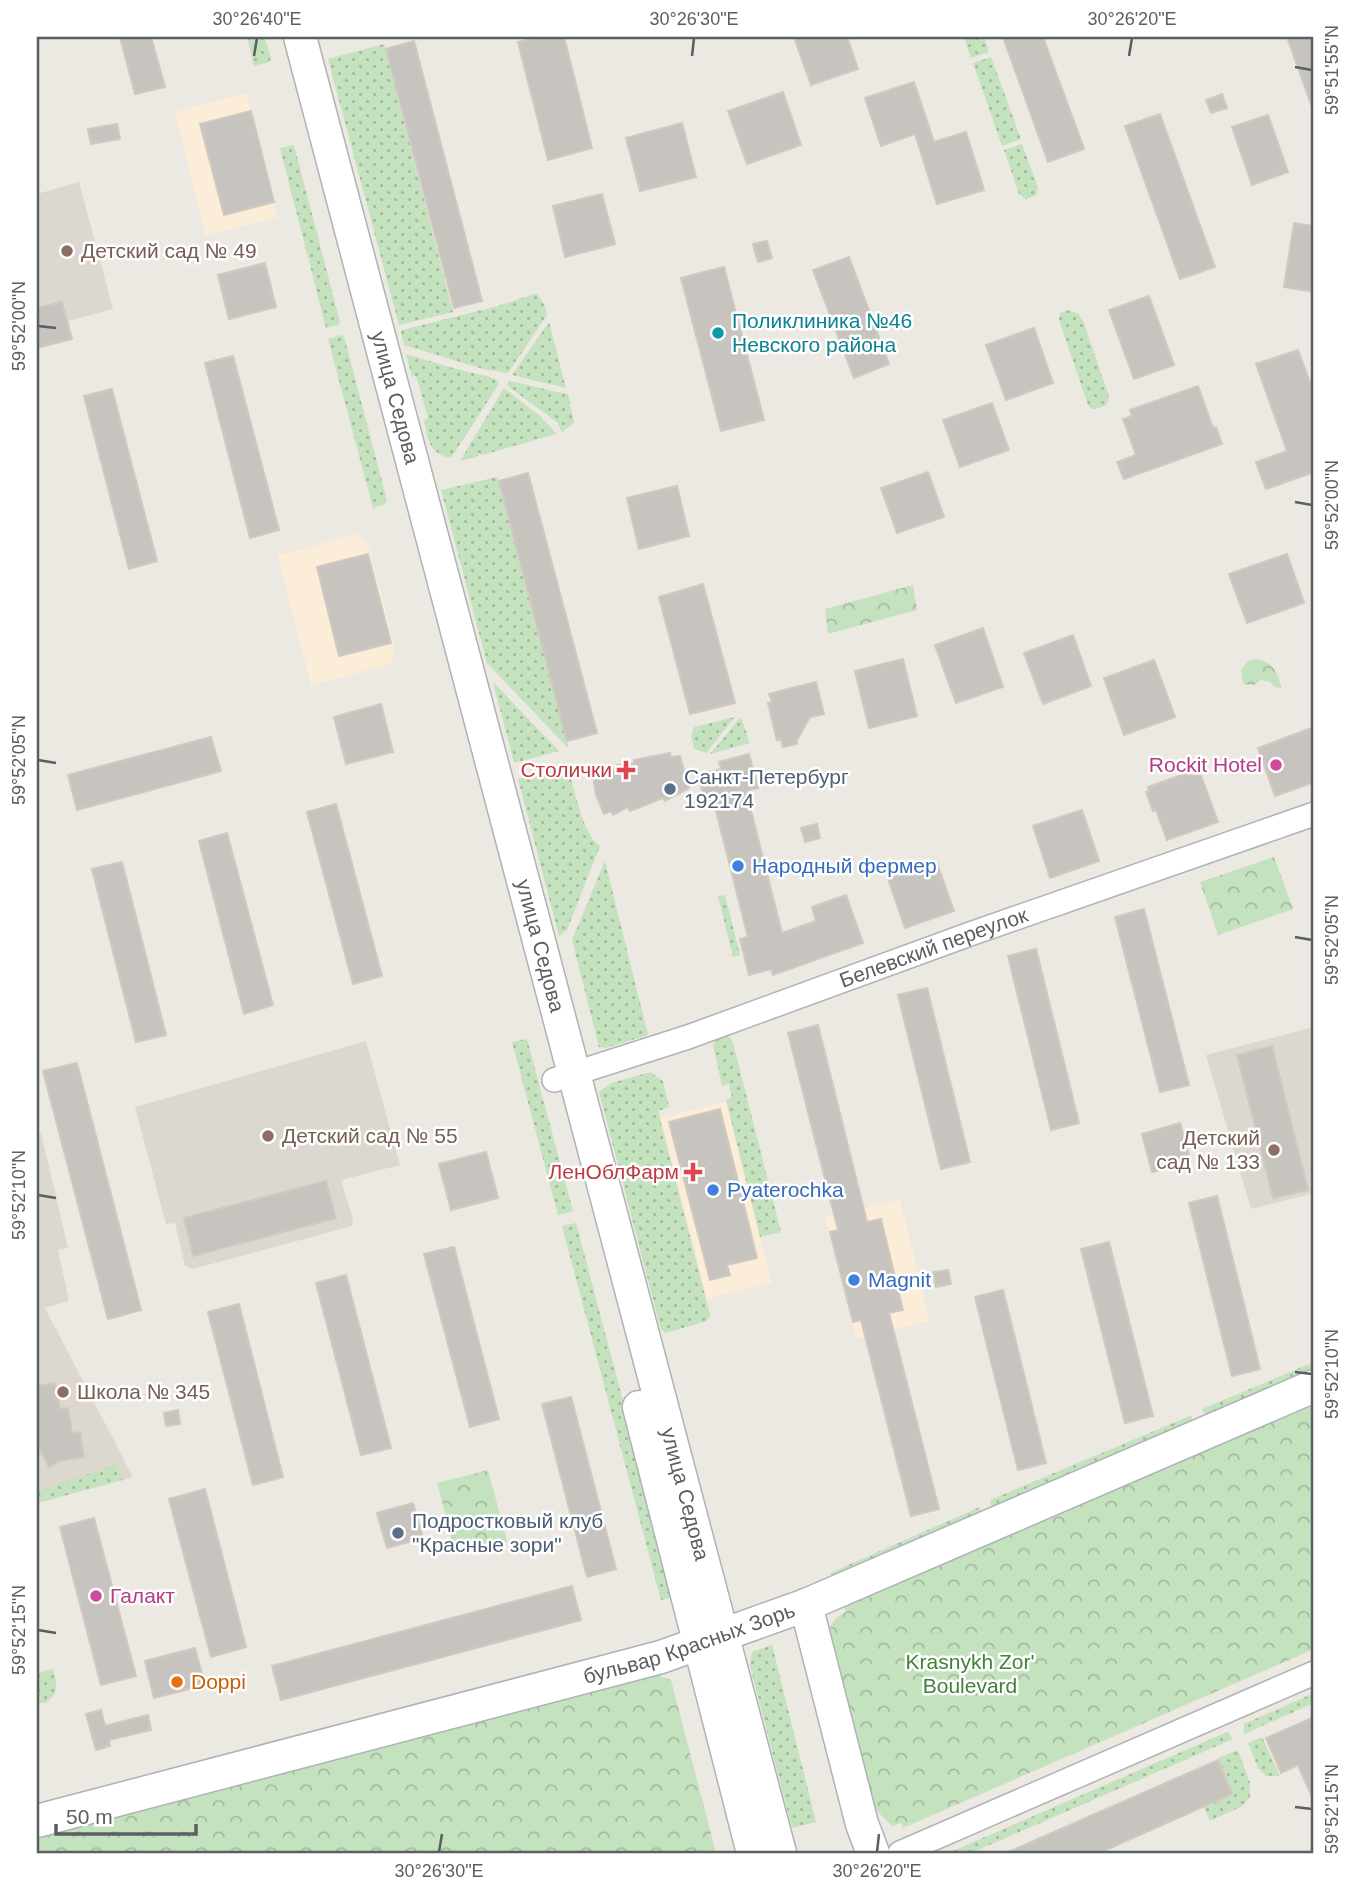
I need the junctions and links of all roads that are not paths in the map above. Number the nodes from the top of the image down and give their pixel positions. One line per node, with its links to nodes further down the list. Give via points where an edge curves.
1 (280, 37): 4 (main road, улица Седова)
2 (300, 37): 4 (main road, улица Седова)
3 (1314, 814): 4 (street, Белевский переулок)
4 (564, 1077): 7 (main road, улица Седова)
5 (1314, 1386): 6 (main road, бульвар Красных Зорь)
6 (806, 1605): 7 (main road, бульвар Красных Зорь); 12 (main road)
7 (712, 1639): 9 (main road, бульвар Красных Зорь, via 661,1657); 10 (main road, улица Седова); 11 (main road, улица Седова)
8 (1314, 1674): 13 (street)
9 (37, 1821)
10 (752, 1853)
11 (780, 1853)
12 (873, 1853)
13 (900, 1853)

